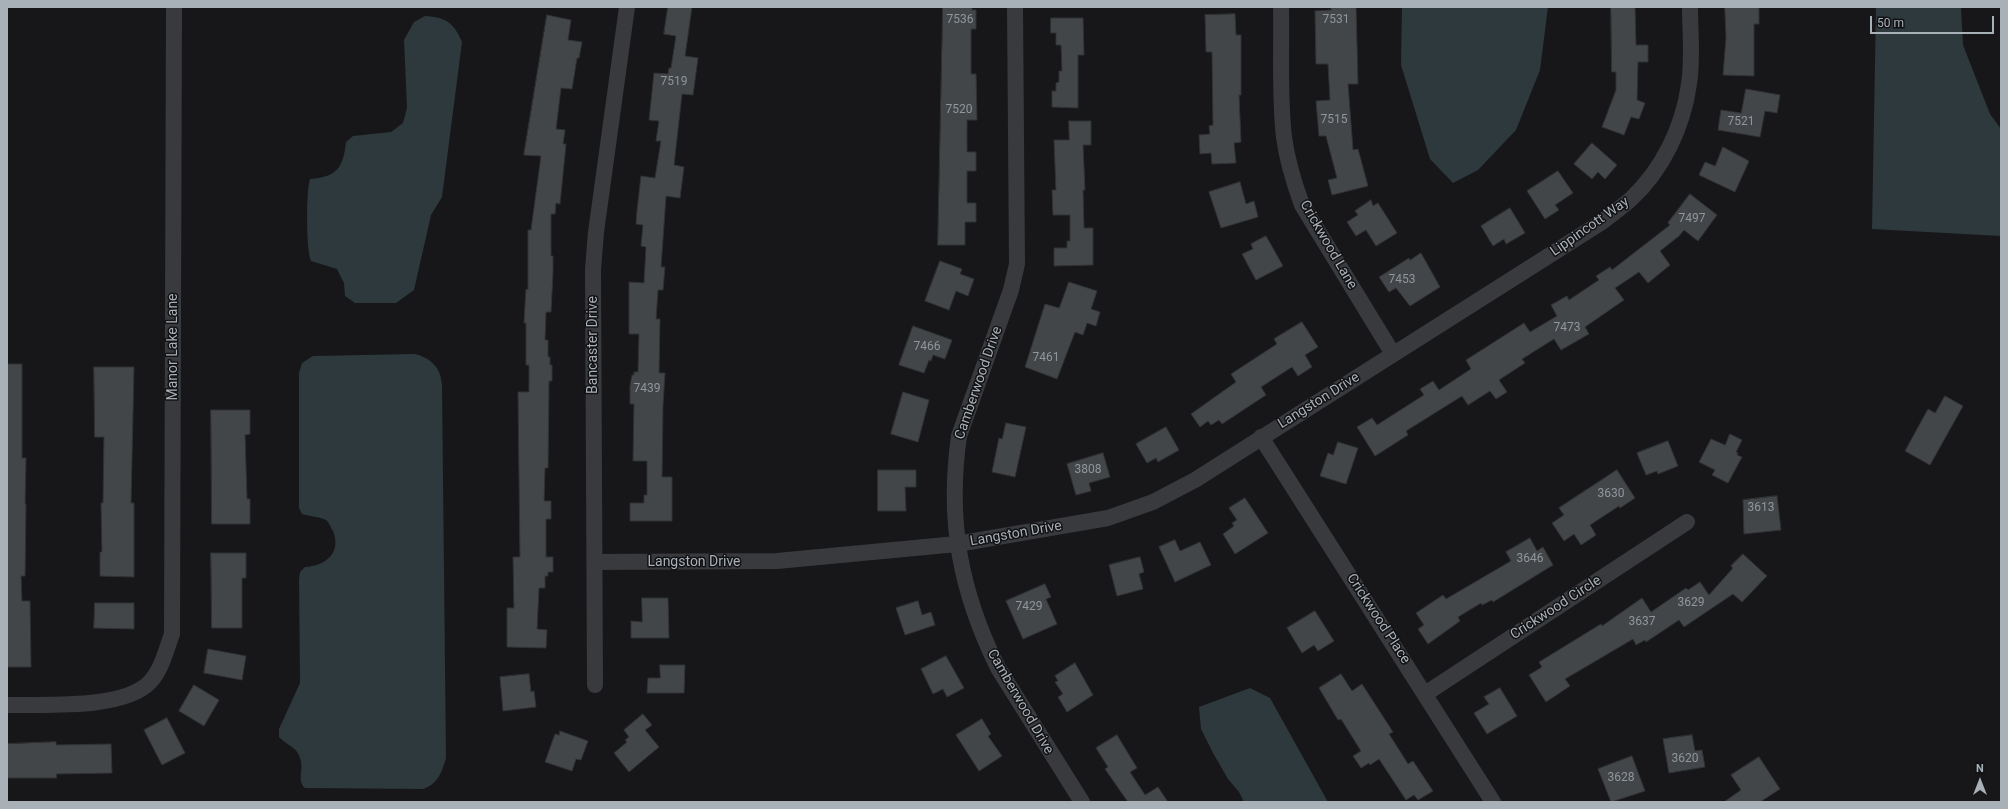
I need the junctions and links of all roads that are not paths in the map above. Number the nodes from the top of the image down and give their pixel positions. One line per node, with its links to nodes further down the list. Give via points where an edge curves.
1 (174, 7): 13 (street, Manor Lake Lane, via 172,634 162,664 150,682 135,692 118,699 87,704)
2 (627, 7): 10 (street, Bancaster Drive, via 594,255)
3 (1015, 7): 9 (street, Camberwood Drive, via 1017,264 1011,290 959,436 955,515)
4 (1281, 7): 6 (street, Crickwood Lane, via 1284,128 1294,183 1302,205)
5 (1690, 7): 6 (street, Lippincott Way, via 1690,68 1685,105 1669,149 1643,187 1602,222)
6 (1393, 354): 7 (street, Langston Drive)
7 (1261, 437): 9 (street, Langston Drive, via 1188,484 1138,508 1092,522); 12 (street, Crickwood Place)
8 (1687, 522): 12 (street, Crickwood Circle)
9 (957, 544): 10 (street, Langston Drive, via 777,561); 14 (street, Camberwood Drive, via 965,585 986,644)
10 (594, 562): 11 (street, Bancaster Drive)
11 (595, 685)
12 (1425, 694): 15 (street, Crickwood Place)
13 (7, 705)
14 (1082, 802)
15 (1493, 802)

